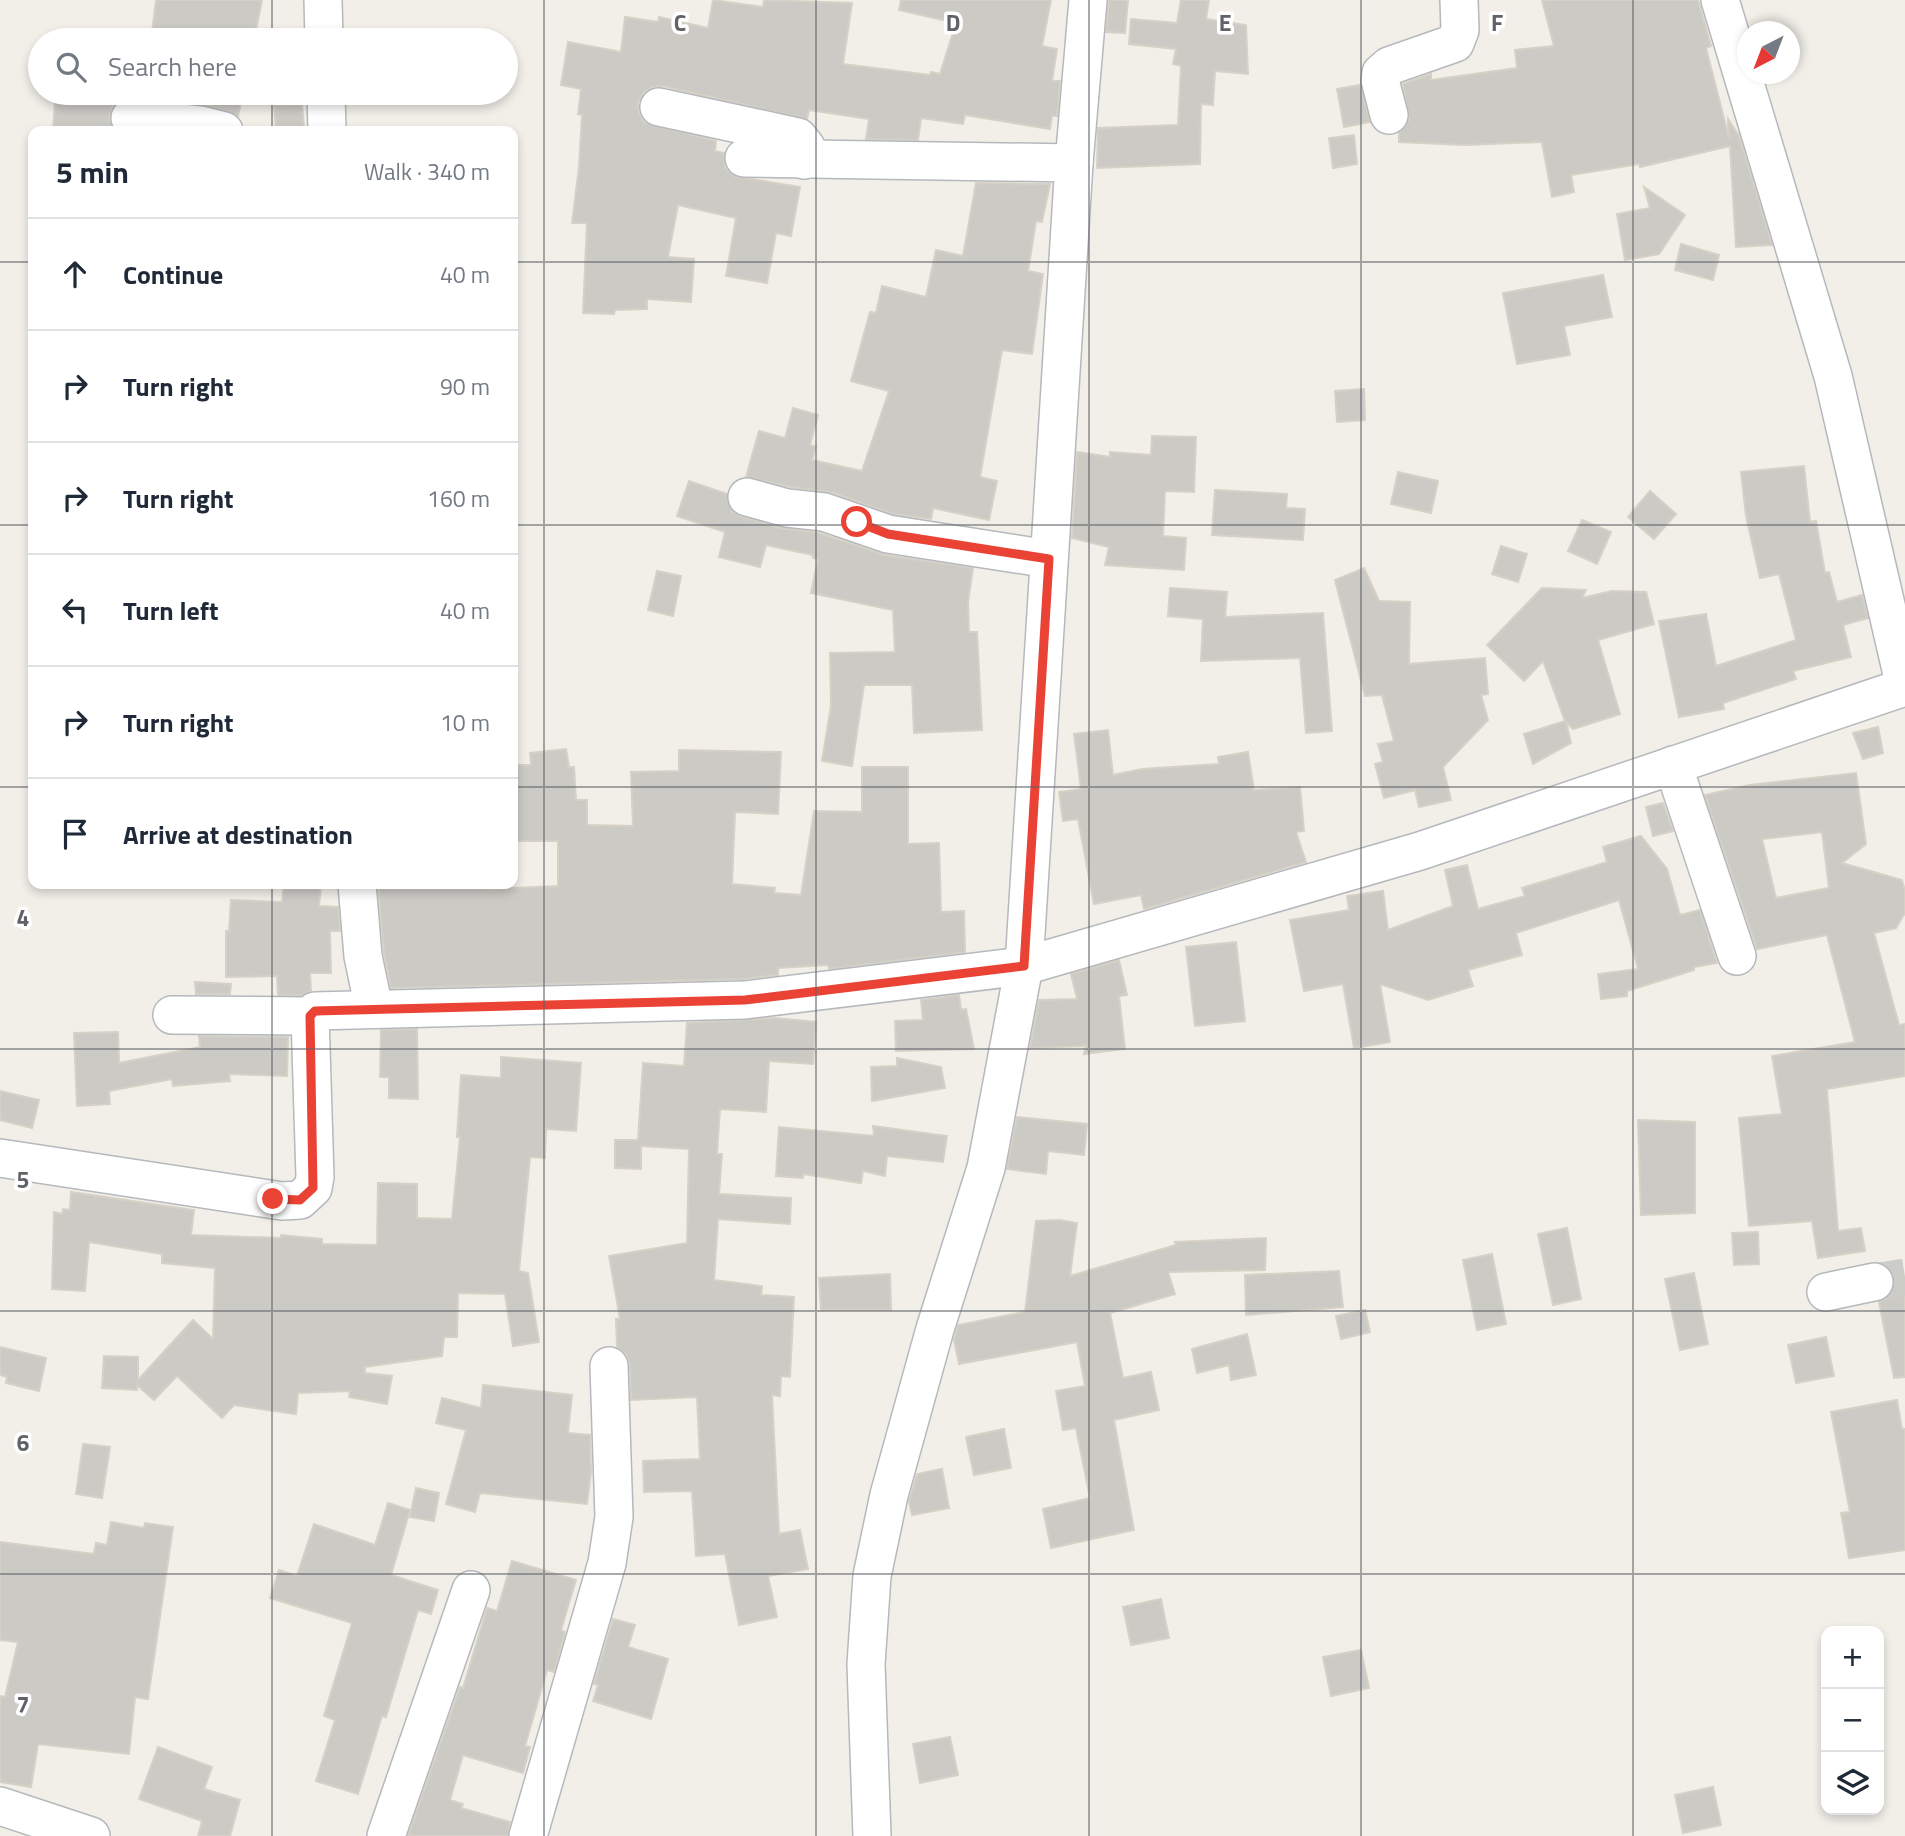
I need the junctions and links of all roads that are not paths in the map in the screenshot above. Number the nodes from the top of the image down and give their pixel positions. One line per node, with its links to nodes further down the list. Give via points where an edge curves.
1 (323, 0): 5 (street)
2 (1088, 0): 14 (street)
3 (1459, 0): 8 (street, via 1460,30 1455,43 1381,73)
4 (1720, 0): 17 (street, via 1833,376)
5 (324, 28)
6 (326, 105): 11 (street)
7 (659, 107): 13 (street, via 798,136 806,147)
8 (1389, 115)
9 (130, 118): 10 (street)
10 (205, 126)
11 (327, 126)
12 (744, 158): 13 (street)
13 (804, 160): 14 (street)
14 (1074, 163): 16 (street)
15 (747, 497): 16 (street, via 824,512 888,534)
16 (1049, 559): 21 (street)
17 (1905, 687): 18 (street)
18 (1673, 765): 20 (street); 21 (street, via 1420,851)
19 (357, 889): 22 (street, via 363,956)
20 (1737, 957)
21 (1024, 966): 22 (street, via 745,1000); 34 (street, via 986,1168 935,1329 872,1576 866,1664)
22 (374, 1009): 24 (street, via 318,1010)
23 (172, 1015): 24 (street)
24 (310, 1016): 25 (street, via 315,1177 313,1188 300,1200)
25 (0, 1158)
26 (1874, 1282): 27 (street)
27 (1826, 1292)
28 (609, 1366): 33 (street, via 614,1517 607,1563)
29 (471, 1590): 32 (street)
30 (0, 1806): 31 (street)
31 (91, 1836)
32 (386, 1836)
33 (528, 1836)
34 (872, 1836)

